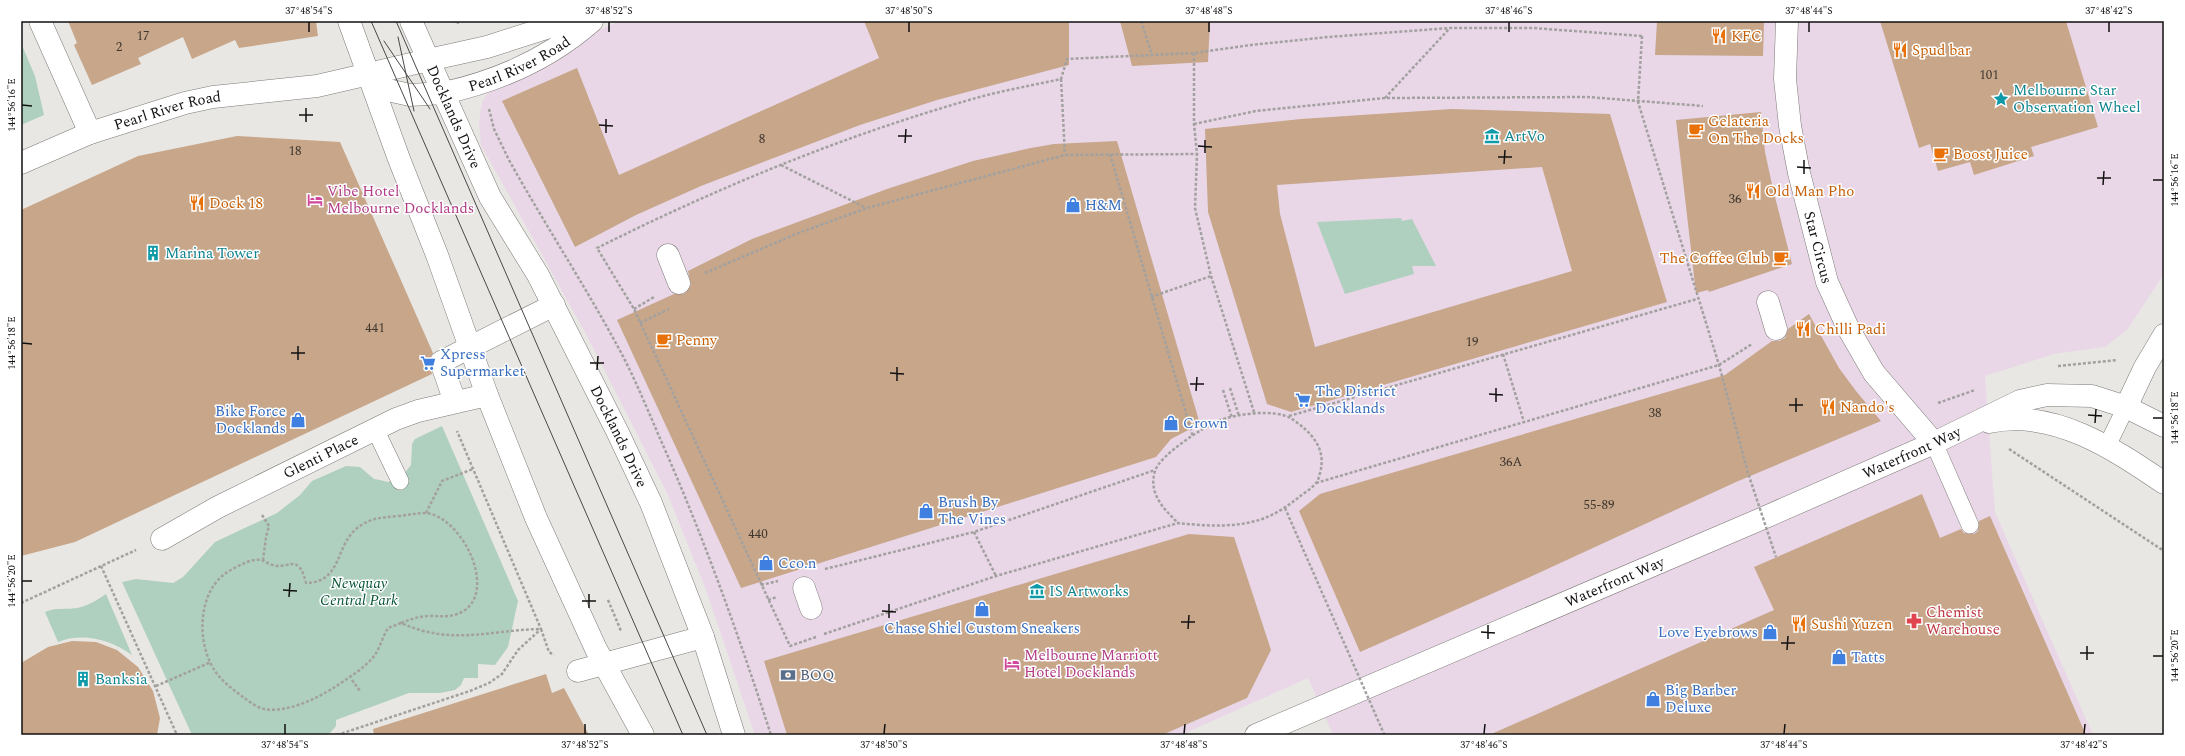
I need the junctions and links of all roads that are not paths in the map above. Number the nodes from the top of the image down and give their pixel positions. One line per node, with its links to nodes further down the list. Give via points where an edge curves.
1 (40, 21): 10 (street)
2 (349, 21): 8 (street)
3 (411, 21): 7 (street, Docklands Drive)
4 (568, 21): 7 (street, Pearl River Road, via 487,47)
5 (592, 21): 9 (street, Pearl River Road, via 564,43 530,63 488,81)
6 (1787, 21): 25 (street, Star Circus, via 1785,79 1790,126 1799,173 1827,282 1848,328 1874,373)
7 (428, 60): 8 (street, Pearl River Road); 9 (street, Docklands Drive)
8 (371, 80): 9 (street, Pearl River Road, via 410,95); 10 (street, Pearl River Road, via 213,97 185,103); 18 (street)
9 (444, 93): 15 (street, Docklands Drive, via 490,197)
10 (90, 133): 11 (street, Pearl River Road)
11 (21, 163)
12 (668, 255): 13 (street)
13 (679, 283)
14 (1768, 302): 16 (street)
15 (554, 306): 18 (street); 33 (street, Docklands Drive, via 651,503)
16 (1776, 329)
17 (2164, 335): 21 (street)
18 (470, 348): 19 (street); 20 (street, via 441,362)
19 (487, 395): 20 (street, Glenti Place); 34 (street, via 536,518)
20 (450, 403): 24 (street, Glenti Place, via 396,419)
21 (2126, 407): 22 (street, Waterfront Way, via 2092,396 2047,395 2020,401); 23 (street, Waterfront Way); 26 (lane)
22 (1972, 425): 25 (street, Waterfront Way); 26 (street, Waterfront Way, via 2012,419 2041,422 2067,429)
23 (2164, 426)
24 (375, 429): 27 (lane); 30 (street, Glenti Place, via 218,507)
25 (1934, 443): 29 (lane); 36 (street, Waterfront Way)
26 (2107, 446): 28 (street, Waterfront Way)
27 (400, 481)
28 (2164, 483)
29 (1970, 525)
30 (162, 538)
31 (804, 588): 32 (street)
32 (810, 608)
33 (703, 637): 34 (street); 38 (street, Docklands Drive)
34 (604, 664): 35 (street); 37 (street)
35 (578, 671)
36 (1285, 729): 39 (street, Waterfront Way)
37 (643, 735)
38 (734, 735)
39 (1256, 735)

